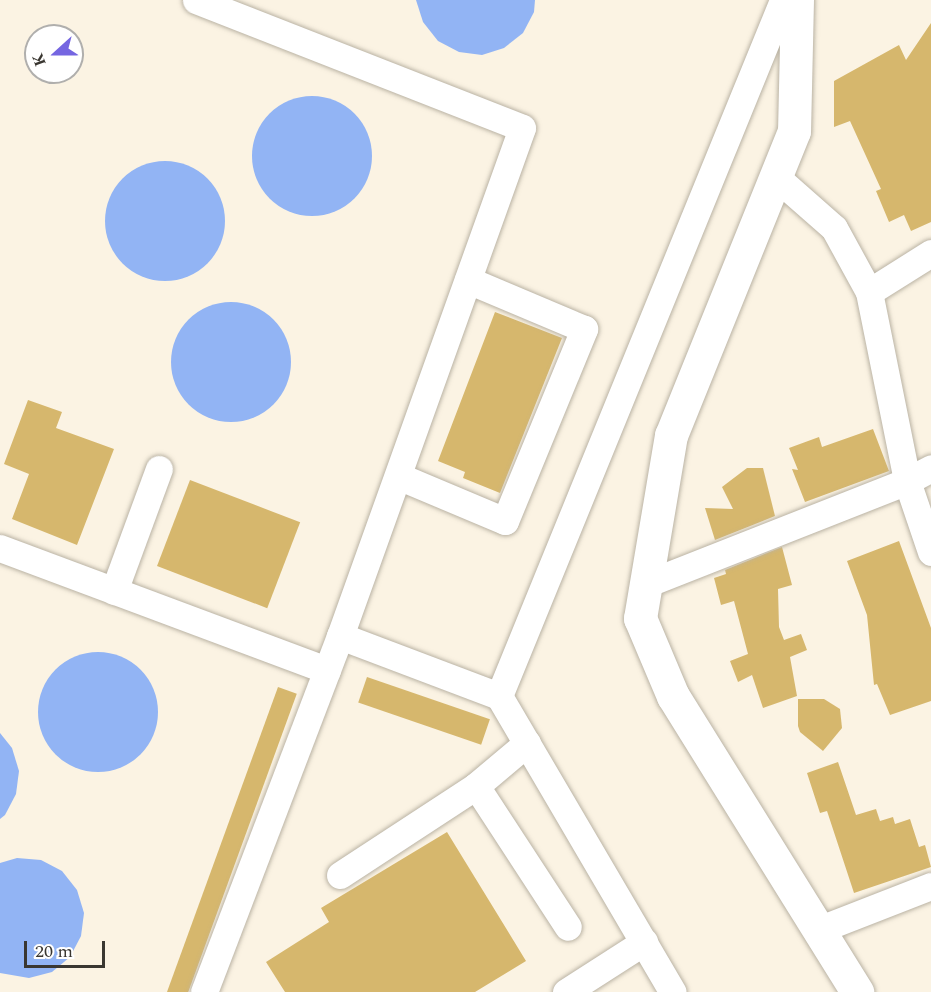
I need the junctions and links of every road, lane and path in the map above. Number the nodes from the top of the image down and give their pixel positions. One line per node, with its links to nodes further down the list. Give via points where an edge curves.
1 (196, 0): 6 (street, via 522,128)
2 (783, 0): 18 (street)
3 (797, 0): 4 (main road, via 794,131)
4 (776, 177): 7 (street, via 834,228); 14 (main road, via 671,435)
5 (931, 253): 7 (street)
6 (468, 280): 10 (street); 10 (street, via 584,329 505,521)
7 (868, 292): 11 (street)
8 (931, 468): 11 (street)
9 (159, 469): 15 (street)
10 (398, 476): 16 (street)
11 (907, 481): 13 (street); 14 (street)
12 (0, 549): 15 (street)
13 (931, 552)
14 (646, 584): 24 (main road, via 640,618 673,696)
15 (114, 591): 17 (street)
16 (340, 636): 17 (street); 18 (street)
17 (327, 670): 26 (street)
18 (499, 696): 19 (street)
19 (527, 743): 20 (street); 25 (street)
20 (476, 786): 21 (street); 23 (street)
21 (340, 875)
22 (931, 886): 24 (street)
23 (568, 927)
24 (818, 930): 29 (main road)
25 (644, 942): 27 (street); 28 (street)
26 (204, 992)
27 (566, 992)
28 (673, 992)
29 (857, 992)

